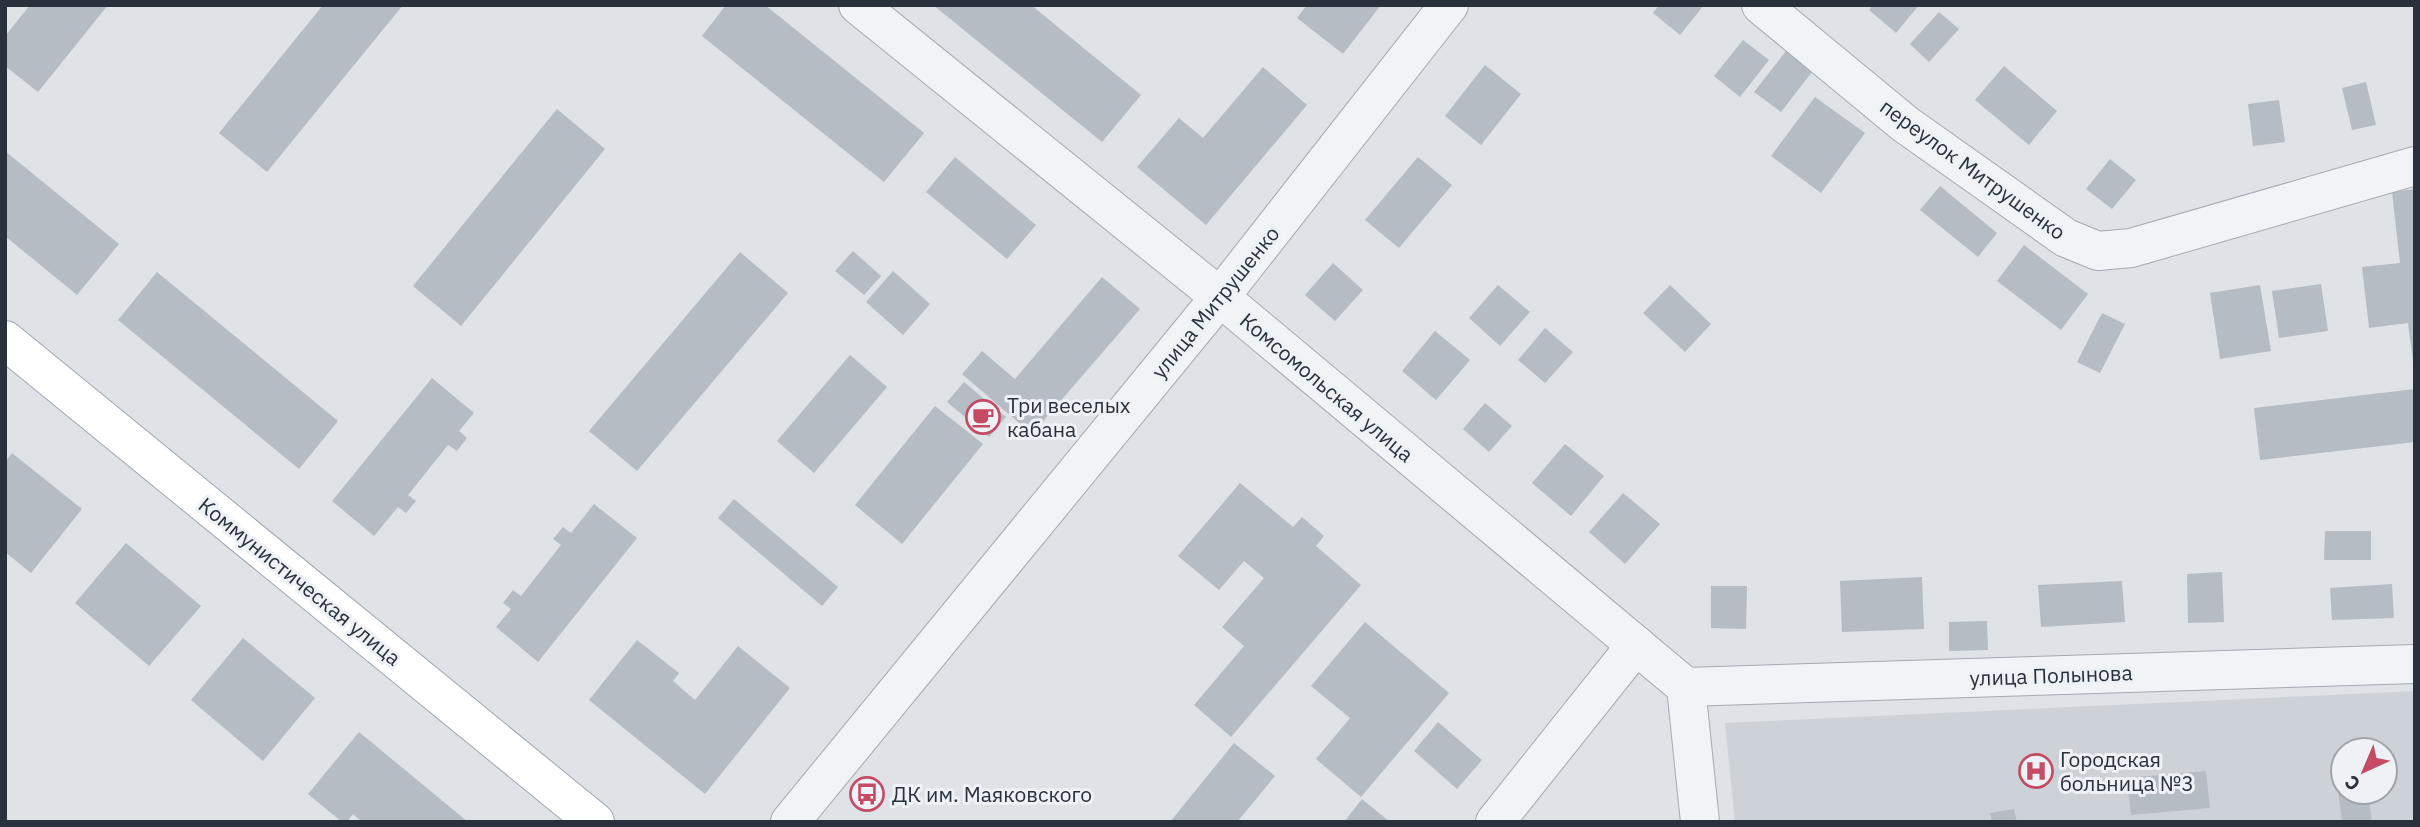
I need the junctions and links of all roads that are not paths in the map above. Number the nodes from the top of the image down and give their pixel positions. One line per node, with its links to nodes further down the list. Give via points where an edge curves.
1 (1449, 5): 5 (street, улица Митрушенко)
2 (1761, 5): 4 (street, переулок Митрушенко, via 1905,124 2066,238 2098,251 2131,248)
3 (866, 8): 5 (street, Комсомольская улица)
4 (2415, 166)
5 (1220, 297): 7 (street, Комсомольская улица); 11 (street, улица Митрушенко)
6 (5, 340): 10 (main road, Коммунистическая улица)
7 (1636, 645): 9 (street, Комсомольская улица); 12 (street)
8 (2415, 664): 9 (street, улица Полынова)
9 (1686, 687): 13 (street)
10 (595, 822)
11 (790, 822)
12 (1494, 822)
13 (1700, 822)

